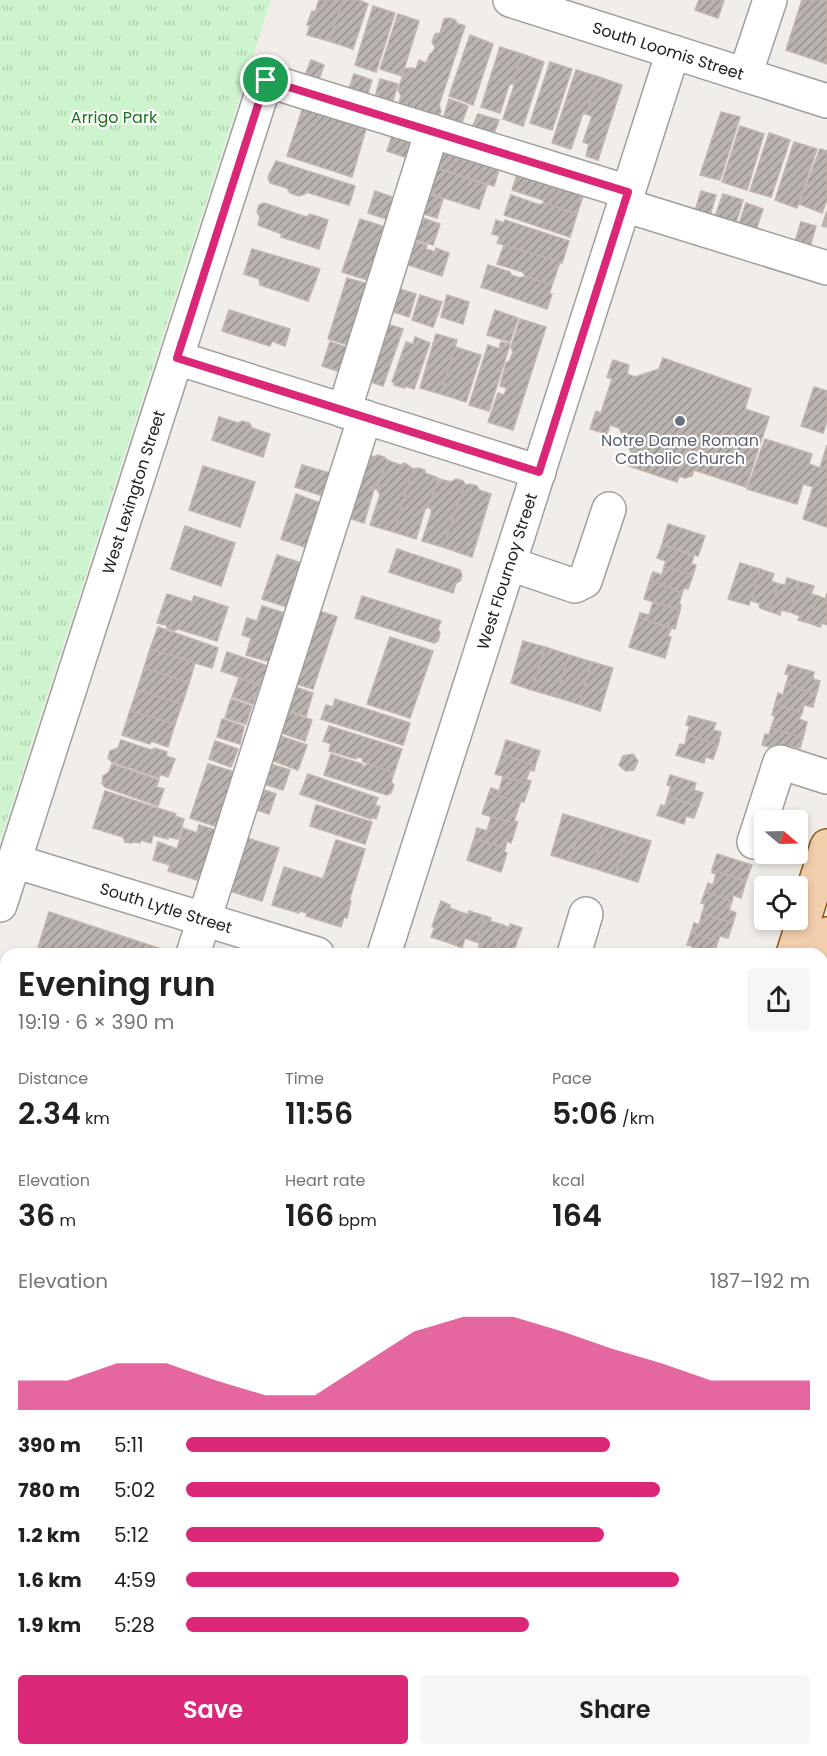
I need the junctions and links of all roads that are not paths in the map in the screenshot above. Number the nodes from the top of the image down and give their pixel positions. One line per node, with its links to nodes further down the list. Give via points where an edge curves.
1 (510, 0): 3 (street, South Loomis Street)
2 (770, 0): 5 (street)
3 (598, 14): 4 (street, South Loomis Street)
4 (673, 52): 5 (street, South Loomis Street); 8 (street, West Flournoy Street)
5 (746, 75): 6 (street, South Loomis Street)
6 (827, 101)
7 (432, 131): 8 (street); 10 (street, West Lexington Street, via 266,80); 11 (street)
8 (626, 199): 9 (street); 12 (street, West Flournoy Street)
9 (827, 268)
10 (177, 358): 11 (street); 18 (street, West Lexington Street)
11 (355, 414): 12 (street); 21 (street)
12 (539, 472): 14 (street, West Flournoy Street)
13 (609, 509): 14 (street, via 585,581 575,586)
14 (510, 564): 25 (street, West Flournoy Street)
15 (827, 777): 16 (street, via 780,762)
16 (764, 810)
17 (827, 846): 27 (main road)
18 (14, 861): 19 (street, West Lexington Street); 21 (street, South Lytle Street)
19 (0, 905)
20 (586, 914): 26 (street)
21 (204, 919): 22 (street, South Lytle Street); 23 (street)
22 (238, 942): 24 (street, South Lytle Street)
23 (195, 948)
24 (278, 948)
25 (386, 948)
26 (576, 948)
27 (795, 948)

